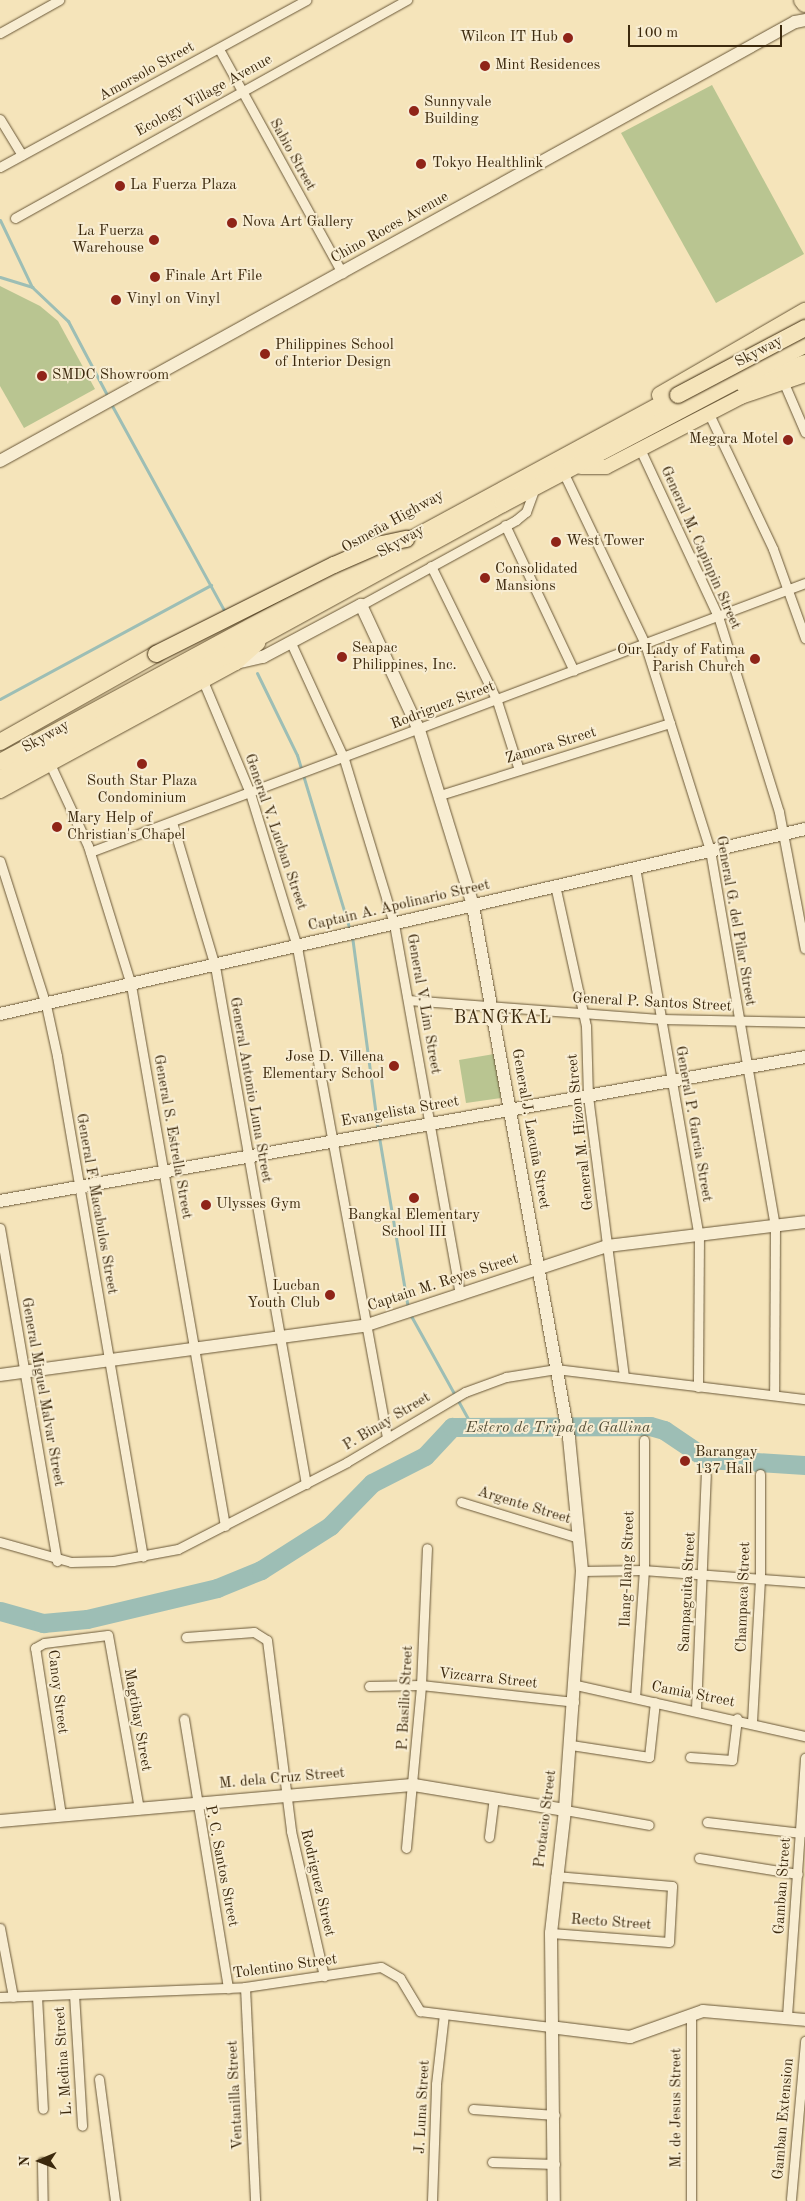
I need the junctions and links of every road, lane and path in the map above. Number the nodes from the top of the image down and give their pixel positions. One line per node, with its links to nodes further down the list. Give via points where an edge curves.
1 (59, 0): 8 (street)
2 (306, 0): 9 (street, Amorsolo Street)
3 (407, 0): 10 (street, Ecology Village Avenue)
4 (802, 0): 5 (highway)
5 (805, 4)
6 (805, 9): 7 (street, Chino Roces Avenue)
7 (800, 21): 15 (street, Chino Roces Avenue)
8 (0, 33)
9 (219, 49): 10 (street, Sabio Street); 12 (street, Amorsolo Street)
10 (241, 90): 14 (street, Ecology Village Avenue); 15 (street, Sabio Street)
11 (0, 119): 12 (street)
12 (22, 155): 13 (street, Amorsolo Street)
13 (0, 167)
14 (15, 218)
15 (342, 273): 28 (street, Chino Roces Avenue)
16 (805, 311): 25 (highway)
17 (805, 326): 19 (main road, Osmeña Highway); 33 (highway, Skyway, bridge)
18 (805, 333): 19 (main road)
19 (777, 339): 25 (main road, Osmeña Highway)
20 (805, 345): 54 (highway, Skyway, via 503,504)
21 (805, 362): 29 (main road, via 701,405)
22 (805, 375): 23 (main road)
23 (783, 381): 24 (main road); 26 (street)
24 (709, 414): 27 (main road); 36 (street)
25 (625, 416): 49 (main road, Osmeña Highway)
26 (805, 432)
27 (640, 449): 29 (main road, via 606,467); 38 (street, General M. Capinpin Street)
28 (0, 461)
29 (581, 467): 30 (main road)
30 (565, 476): 31 (main road); 41 (street, General G. del Pilar Street)
31 (533, 493): 32 (street, via 526,512); 42 (main road, via 255,645)
32 (505, 526): 34 (street); 43 (street)
33 (406, 539): 48 (highway, bridge, via 382,544 252,605); 51 (highway, Skyway, bridge)
34 (431, 566): 37 (street); 45 (street)
35 (805, 583): 36 (street, Rodriguez Street)
36 (790, 589): 38 (street, Rodriguez Street); 39 (street)
37 (361, 605): 40 (street); 47 (street, General J. Lacuña Street)
38 (718, 616): 41 (street, Rodriguez Street); 60 (street, General M. Capinpin Street)
39 (805, 638)
40 (291, 642): 42 (street, via 257,660); 50 (street, General V. Lim Street)
41 (645, 644): 43 (street, Rodriguez Street); 46 (street, General G. del Pilar Street)
42 (236, 663): 44 (main road)
43 (574, 671): 45 (street, Rodriguez Street)
44 (203, 681): 52 (main road); 56 (street, General V. Lucban Street)
45 (497, 701): 47 (street, Rodriguez Street); 53 (street)
46 (670, 722): 53 (street, Zamora Street); 61 (street, General G. del Pilar Street)
47 (419, 730): 50 (street, Rodriguez Street); 57 (street, General J. Lacuña Street)
48 (0, 742)
49 (0, 756)
50 (344, 759): 56 (street, Rodriguez Street); 67 (street, General V. Lim Street)
51 (0, 762)
52 (50, 764): 55 (main road); 62 (street, General S. Estrella Street)
53 (519, 770): 57 (street, Zamora Street)
54 (0, 779)
55 (0, 791)
56 (250, 793): 58 (street, Rodriguez Street); 68 (street, General V. Lucban Street)
57 (440, 795): 66 (street, General J. Lacuña Street)
58 (172, 822): 62 (street, Rodriguez Street); 70 (street, General Antonio Luna Street)
59 (805, 829): 60 (street, Captain A. Apolinario Street)
60 (784, 834): 61 (street, Captain A. Apolinario Street); 69 (street, General M. Capinpin Street)
61 (710, 850): 64 (street, Captain A. Apolinario Street); 78 (street, General G. del Pilar Street)
62 (90, 852): 71 (street, General S. Estrella Street)
63 (0, 861): 73 (street, General F. Macabulos Street)
64 (634, 868): 65 (street, Captain A. Apolinario Street); 77 (street, General P. Garcia Street)
65 (555, 886): 66 (street, Captain A. Apolinario Street); 76 (street, General M. Hizon Street)
66 (473, 906): 67 (street, Captain A. Apolinario Street); 74 (street, General J. Lacuña Street)
67 (394, 924): 68 (street, Captain A. Apolinario Street); 72 (street, General V. Lim Street)
68 (298, 947): 70 (street, Captain A. Apolinario Street); 86 (street, General V. Lucban Street)
69 (805, 949)
70 (216, 966): 71 (street, Captain A. Apolinario Street); 87 (street, General Antonio Luna Street)
71 (131, 985): 73 (street, Captain A. Apolinario Street); 88 (street, General S. Estrella Street)
72 (408, 1000): 74 (street, General P. Santos Street); 85 (street, General V. Lim Street)
73 (46, 1004): 75 (street, Captain A. Apolinario Street); 89 (street, General F. Macabulos Street)
74 (492, 1008): 76 (street, General P. Santos Street); 84 (street, General J. Lacuña Street)
75 (0, 1014)
76 (582, 1014): 77 (street, General P. Santos Street); 83 (street, General M. Hizon Street)
77 (662, 1018): 78 (street, General P. Santos Street); 82 (street, General P. Garcia Street)
78 (739, 1021): 79 (street, General P. Santos Street); 81 (street, General G. del Pilar Street)
79 (805, 1022)
80 (805, 1057): 81 (street, Evangelista Street)
81 (748, 1068): 82 (street, Evangelista Street); 92 (street, General G. del Pilar Street)
82 (671, 1080): 83 (street, Evangelista Street); 94 (street, General P. Garcia Street)
83 (588, 1096): 84 (street, Evangelista Street); 95 (street, General M. Hizon Street)
84 (511, 1109): 85 (street, Evangelista Street); 96 (street, General J. Lacuña Street)
85 (429, 1124): 86 (street, Evangelista Street); 97 (street, General V. Lim Street)
86 (331, 1141): 87 (street, Evangelista Street); 98 (street, General V. Lucban Street)
87 (247, 1157): 88 (street, Evangelista Street); 99 (street, General Antonio Luna Street)
88 (164, 1172): 89 (street, Evangelista Street); 100 (street, General S. Estrella Street)
89 (79, 1186): 90 (street, Evangelista Street); 101 (street, General F. Macabulos Street)
90 (0, 1201)
91 (805, 1222): 92 (street, Captain M. Reyes Street)
92 (775, 1226): 94 (street, Captain M. Reyes Street); 107 (street, General G. del Pilar Street)
93 (0, 1228): 103 (street, General Miguel Malvar Street)
94 (699, 1236): 95 (street, Captain M. Reyes Street); 106 (street, General P. Garcia Street)
95 (607, 1246): 96 (street, Captain M. Reyes Street); 105 (street, General M. Hizon Street)
96 (538, 1268): 97 (street, Captain M. Reyes Street); 102 (street, General J. Lacuña Street)
97 (460, 1295): 98 (street, Captain M. Reyes Street)
98 (364, 1326): 99 (street, Captain M. Reyes Street); 109 (street, General V. Lucban Street)
99 (281, 1336): 100 (street, Captain M. Reyes Street); 114 (street, General Antonio Luna Street)
100 (195, 1348): 101 (street, Captain M. Reyes Street); 116 (street, General S. Estrella Street)
101 (110, 1360): 103 (street, Captain M. Reyes Street); 120 (street, General F. Macabulos Street)
102 (556, 1370): 105 (street, P. Binay Street); 109 (street, P. Binay Street, via 506,1378 465,1392); 110 (street, General J. Lacuña Street)
103 (25, 1371): 104 (street, Captain M. Reyes Street); 121 (street, General Miguel Malvar Street)
104 (0, 1375)
105 (624, 1377): 106 (street, P. Binay Street)
106 (698, 1386): 107 (street, P. Binay Street)
107 (774, 1395): 108 (street, P. Binay Street)
108 (805, 1399)
109 (387, 1438): 114 (street, P. Binay Street)
110 (569, 1440): 117 (street, Protacio Street)
111 (644, 1440): 122 (street, Ilang-Ilang Street)
112 (760, 1474): 125 (street, Champaca Street)
113 (706, 1476): 124 (street, Sampaguita Street)
114 (306, 1484): 116 (street, P. Binay Street)
115 (461, 1502): 117 (street, Argente Street)
116 (225, 1526): 120 (street, P. Binay Street, via 178,1549)
117 (579, 1538): 123 (street, Protacio Street)
118 (0, 1542): 121 (street, P. Binay Street)
119 (427, 1548): 129 (street, P. Basilio Street)
120 (143, 1556): 121 (street, P. Binay Street, via 89,1563)
121 (57, 1561)
122 (644, 1570): 123 (street); 124 (street); 132 (street, Ilang-Ilang Street)
123 (582, 1571): 130 (street, Protacio Street)
124 (703, 1574): 125 (street); 135 (street, Sampaguita Street)
125 (760, 1580): 126 (street); 138 (street, Champaca Street)
126 (805, 1582)
127 (109, 1635): 147 (street, Magtibay Street); 149 (street, Canoy Street, via 44,1643 35,1648)
128 (186, 1636): 144 (street, Rodriguez Street, via 254,1632 267,1640)
129 (421, 1685): 131 (street, Vizcarra Street); 133 (street, Vizcarra Street); 143 (street, P. Basilio Street)
130 (576, 1685): 132 (street, Camia Street); 133 (street, Protacio Street)
131 (369, 1686)
132 (635, 1698): 134 (street, Camia Street)
133 (574, 1702): 140 (street, Protacio Street)
134 (654, 1702): 135 (street, Camia Street); 140 (street, via 649,1757)
135 (696, 1709): 137 (street, Camia Street)
136 (184, 1718): 146 (street, P. C. Santos Street)
137 (737, 1718): 138 (street, Camia Street); 141 (street, via 732,1760)
138 (752, 1722): 139 (street, Camia Street)
139 (805, 1736)
140 (571, 1745): 148 (street, Protacio Street)
141 (690, 1757)
142 (805, 1758): 153 (street, Gamban Street)
143 (414, 1784): 144 (street, M. dela Cruz Street); 145 (street, M. dela Cruz Street); 155 (street, P. Basilio Street)
144 (286, 1795): 146 (street, M. dela Cruz Street); 161 (street, Rodriguez Street)
145 (494, 1797): 148 (street, M. dela Cruz Street); 154 (street)
146 (195, 1803): 147 (street, M. dela Cruz Street); 163 (street, P. C. Santos Street)
147 (139, 1809): 149 (street, M. dela Cruz Street)
148 (566, 1810): 152 (street); 158 (street, Protacio Street)
149 (61, 1815): 150 (street, M. dela Cruz Street)
150 (0, 1821)
151 (707, 1822): 153 (street)
152 (649, 1825)
153 (801, 1832): 157 (street, Gamban Street)
154 (490, 1838)
155 (406, 1848)
156 (699, 1858): 157 (street)
157 (798, 1874): 170 (street, Gamban Street)
158 (555, 1876): 160 (street, Protacio Street); 160 (street, Recto Street, via 672,1886 669,1942)
159 (0, 1928): 167 (street)
160 (551, 1933): 172 (street, Protacio Street)
161 (324, 1976): 162 (street, Tolentino Street); 168 (street, Tolentino Street, via 389,1969 400,1978 415,2008)
162 (245, 1987): 163 (street, Tolentino Street); 185 (street, Ventanilla Street)
163 (228, 1988): 164 (street, Tolentino Street)
164 (74, 1994): 165 (street, Tolentino Street); 178 (street, L. Medina Street)
165 (37, 1996): 167 (street, Tolentino Street); 176 (street)
166 (0, 1997): 167 (street, Tolentino Street)
167 (13, 1997)
168 (444, 2014): 172 (street, Tolentino Street); 186 (street, J. Luna Street, via 436,2084)
169 (691, 2016): 170 (street, via 727,2011); 172 (street, via 630,2037); 188 (street, M. de Jesus Street)
170 (787, 2016): 171 (street)
171 (805, 2020)
172 (550, 2027): 177 (street, Protacio Street)
173 (805, 2041): 182 (street, Gamban Extension)
174 (99, 2079): 184 (street)
175 (473, 2108): 177 (street)
176 (43, 2109)
177 (555, 2115): 181 (street, Protacio Street)
178 (82, 2126)
179 (42, 2162): 183 (street)
180 (492, 2162): 181 (street)
181 (555, 2164): 187 (street, Protacio Street)
182 (791, 2199)
183 (43, 2201)
184 (115, 2201)
185 (255, 2201)
186 (432, 2201)
187 (554, 2201)
188 (691, 2201)

